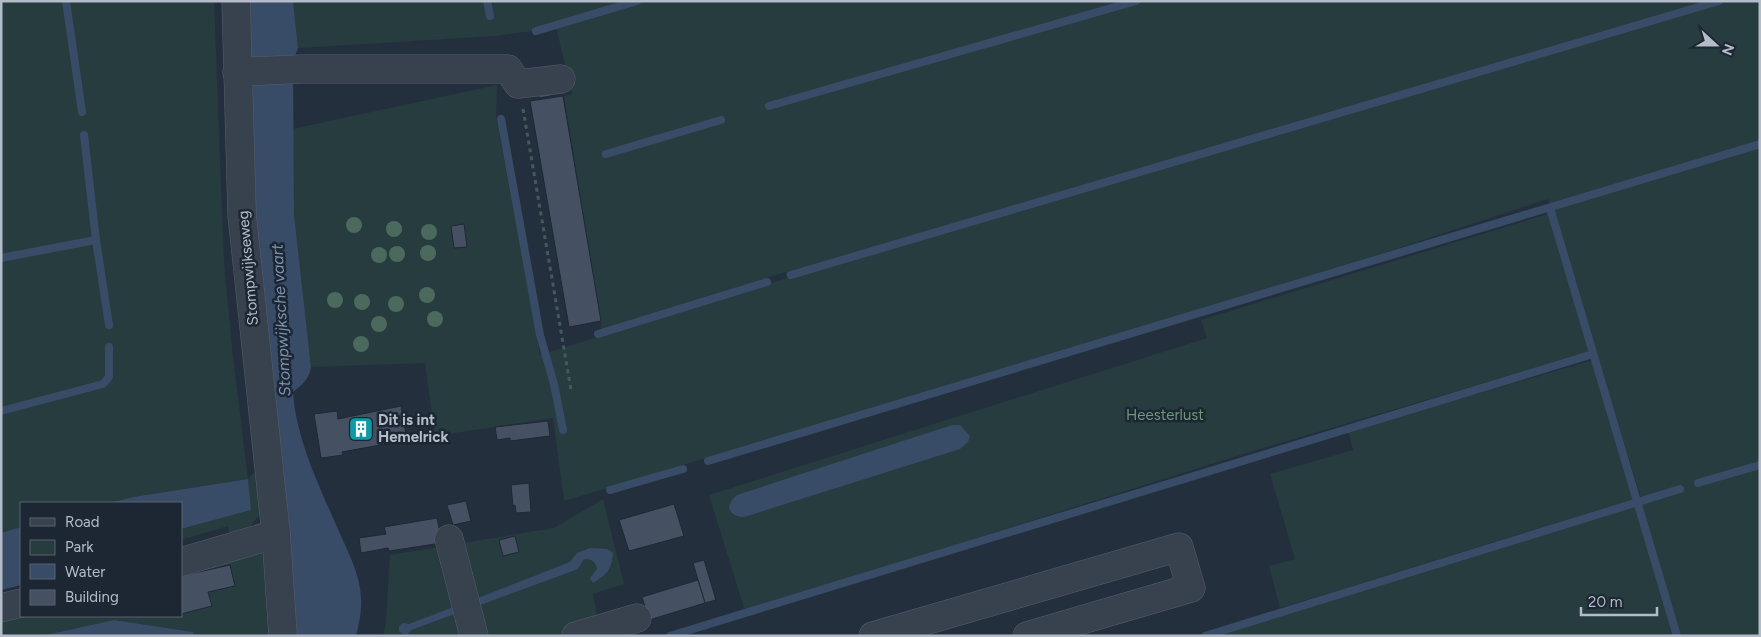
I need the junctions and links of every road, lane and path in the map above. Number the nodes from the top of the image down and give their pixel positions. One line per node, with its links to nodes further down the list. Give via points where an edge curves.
1 (236, 1): 2 (street, Stompwijkseweg)
2 (242, 71): 4 (street, via 508,69); 6 (street, Stompwijkseweg, via 242,215)
3 (561, 79): 4 (street)
4 (518, 84): 5 (path)
5 (570, 390)
6 (276, 534): 8 (street); 12 (street, Stompwijkseweg)
7 (449, 539): 13 (street)
8 (182, 562)
9 (20, 603): 10 (street)
10 (1, 608)
11 (637, 618): 14 (street)
12 (283, 636)
13 (474, 636)
14 (576, 636)
15 (873, 636): 16 (street, via 1179,547 1191,588)
16 (1027, 636)

